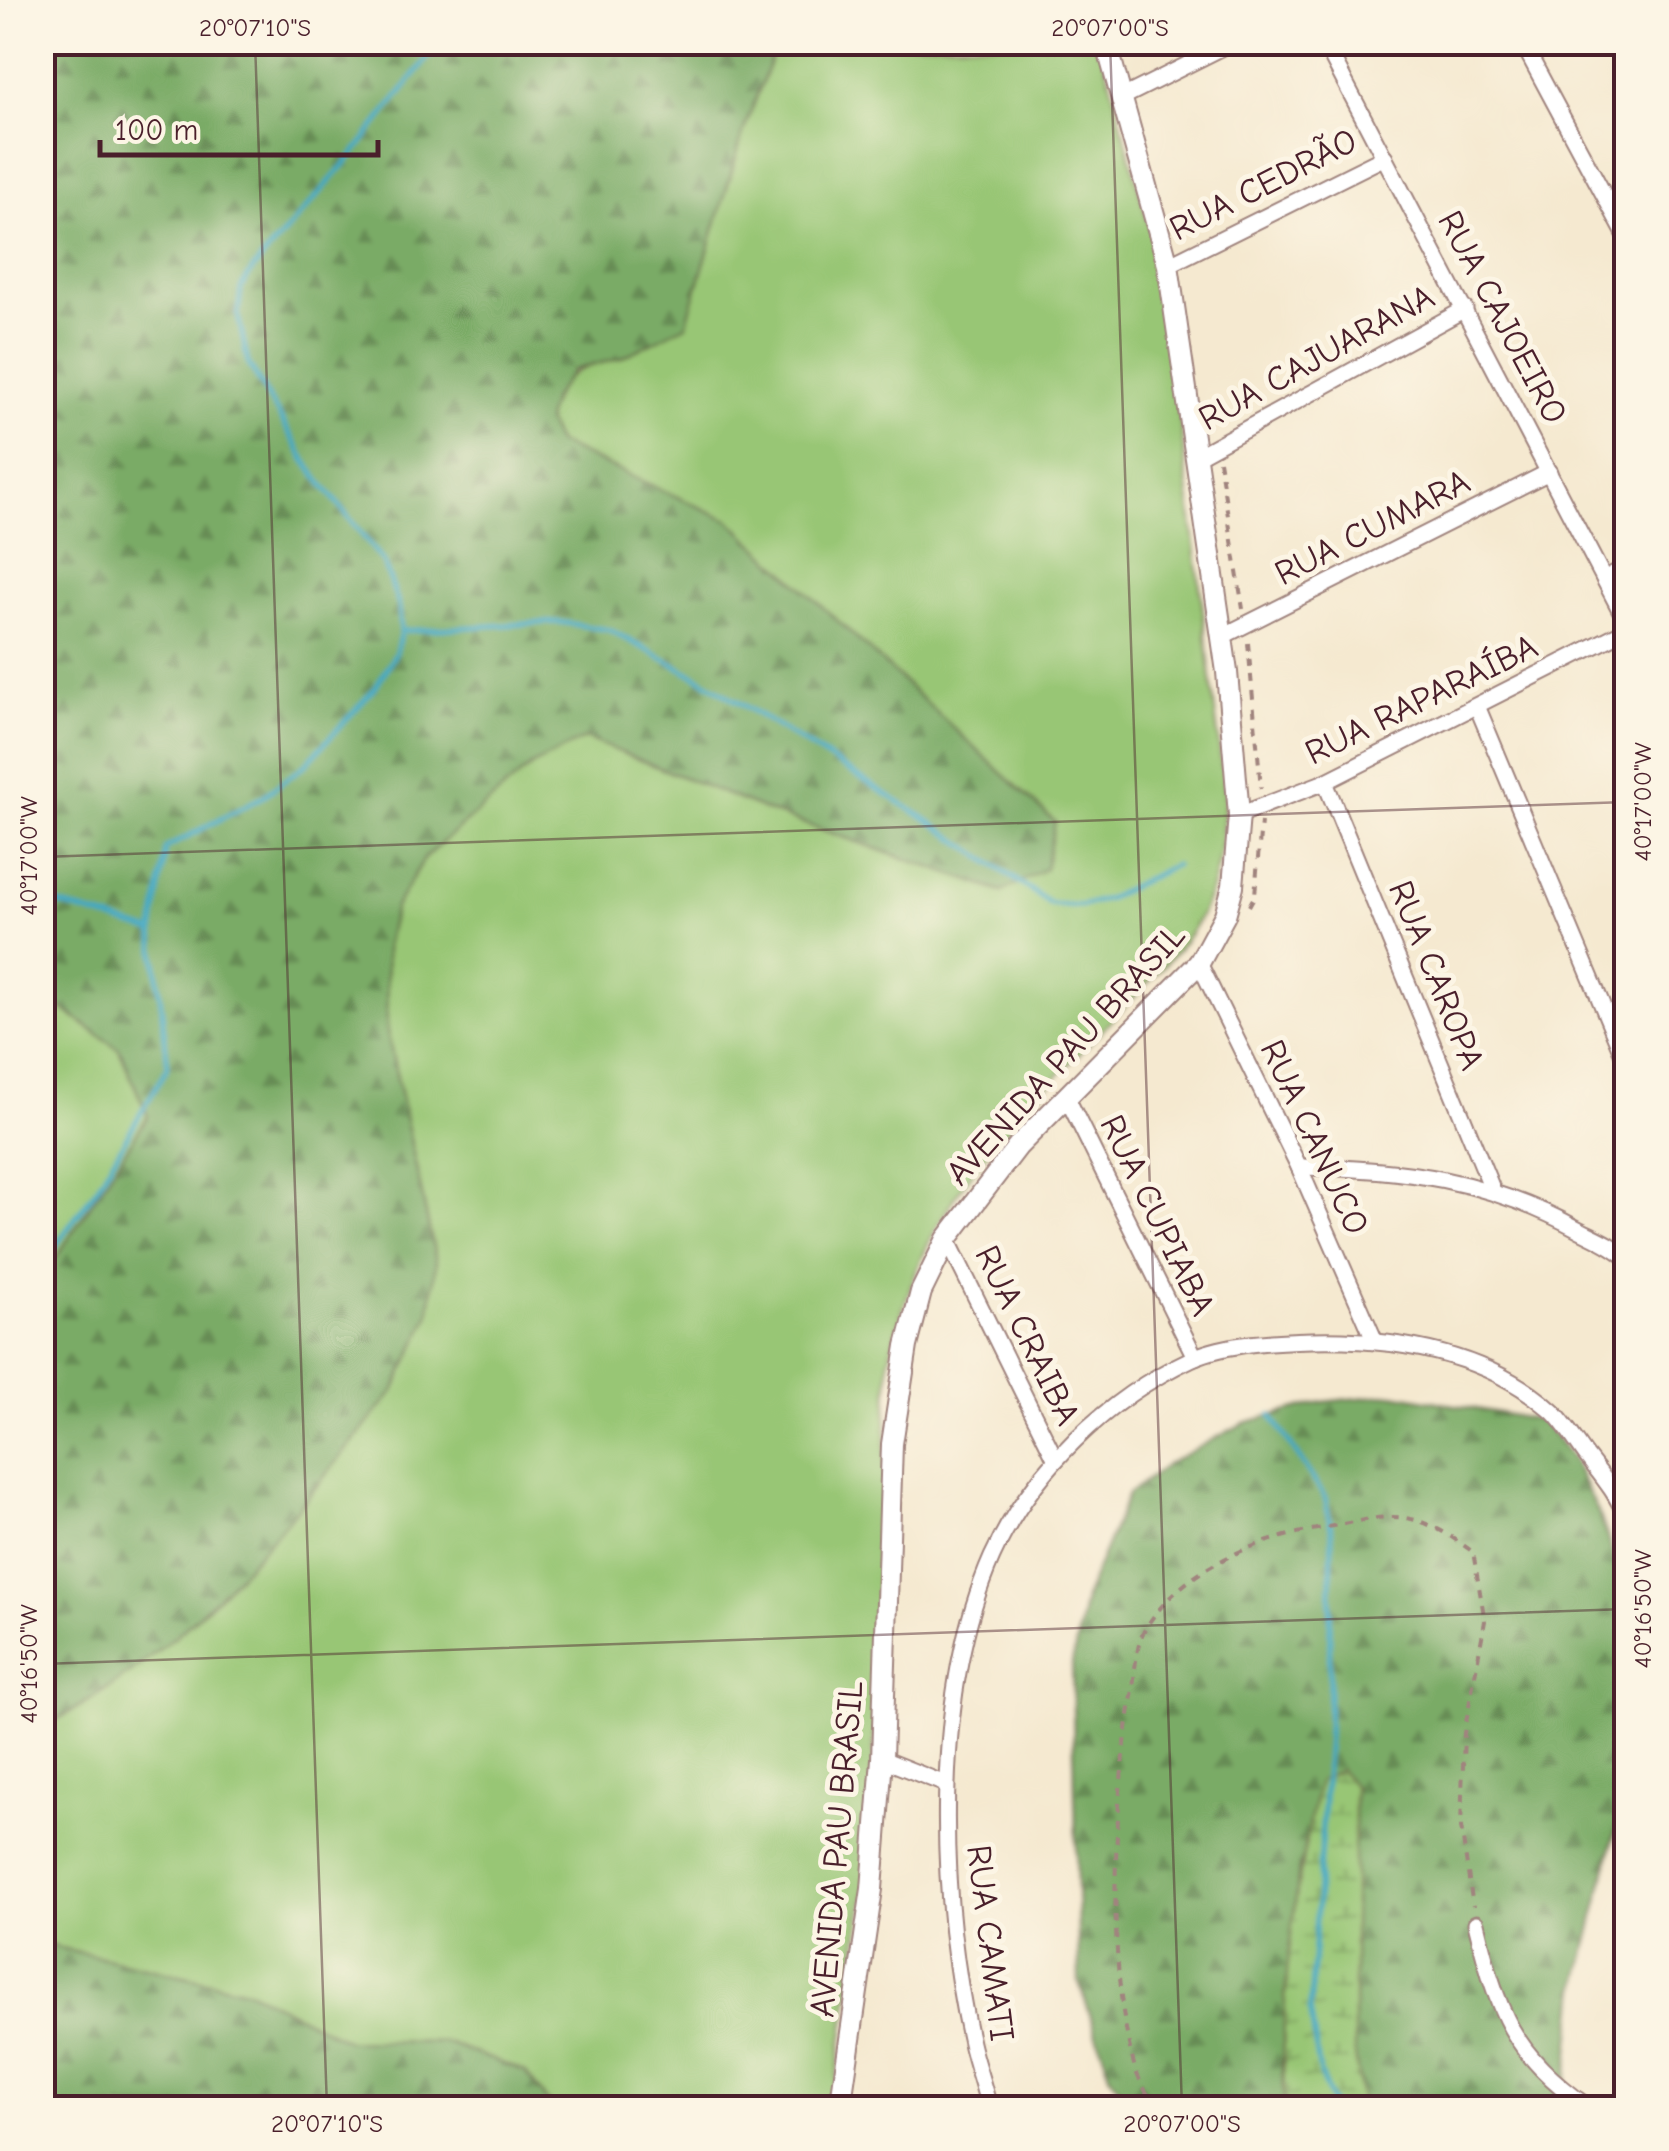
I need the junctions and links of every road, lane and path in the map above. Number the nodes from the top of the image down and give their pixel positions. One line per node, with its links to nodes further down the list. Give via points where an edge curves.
1 (1106, 42): 5 (main road, AVENIDA PAU BRASIL)
2 (1233, 42): 5 (street)
3 (1324, 42): 6 (street, RUA CAJOEIRO)
4 (1522, 42): 7 (street)
5 (1121, 98): 8 (main road, AVENIDA PAU BRASIL)
6 (1385, 157): 8 (street, RUA CEDRÃO); 9 (street, RUA CAJOEIRO)
7 (1626, 236)
8 (1168, 265): 10 (main road, AVENIDA PAU BRASIL)
9 (1465, 309): 10 (street, RUA CAJUARANA); 11 (street, RUA CAJOEIRO)
10 (1195, 456): 16 (main road, AVENIDA PAU BRASIL)
11 (1549, 472): 13 (street, RUA CAJOEIRO); 16 (street, RUA CUMARA)
12 (1626, 567): 13 (street)
13 (1604, 578): 14 (street, RUA CAJOEIRO)
14 (1626, 620)
15 (1626, 630): 17 (street, RUA RAPARAÍBA)
16 (1222, 636): 19 (main road, AVENIDA PAU BRASIL)
17 (1477, 706): 18 (street, RUA RAPARAÍBA); 21 (street)
18 (1325, 782): 19 (street, RUA RAPARAÍBA); 24 (street, RUA CAROPA)
19 (1238, 815): 20 (main road, AVENIDA PAU BRASIL, via 1234,886)
20 (1199, 962): 22 (main road, AVENIDA PAU BRASIL); 23 (street, RUA CANUCO)
21 (1626, 1062)
22 (1068, 1100): 25 (main road, AVENIDA PAU BRASIL, via 1018,1146); 28 (street, RUA CUPIABA)
23 (1299, 1167): 24 (street, via 1430,1174); 27 (street, RUA CANUCO)
24 (1493, 1191): 26 (street, via 1548,1212)
25 (946, 1239): 29 (street, RUA CRAIBA); 31 (main road, AVENIDA PAU BRASIL, via 921,1292 892,1444)
26 (1626, 1257)
27 (1374, 1339): 28 (street, via 1276,1341); 30 (street, via 1452,1356 1513,1382 1554,1413)
28 (1195, 1357): 29 (street, RUA CAMATI, via 1105,1413)
29 (1055, 1458): 32 (street, RUA CAMATI, via 993,1556 964,1645)
30 (1626, 1517)
31 (882, 1759): 32 (street); 34 (main road, AVENIDA PAU BRASIL, via 872,1889)
32 (945, 1784): 35 (street, RUA CAMATI, via 957,1960)
33 (1476, 1924): 36 (path, via 1462,1827 1464,1732 1485,1621 1473,1552 1436,1524 1402,1514 1294,1533 1212,1564 1175,1590 1142,1633 1116,1806 1120,1980 1135,2070); 37 (street, via 1510,2033 1550,2081)
34 (840, 2108)
35 (989, 2108)
36 (1156, 2108)
37 (1589, 2108)

